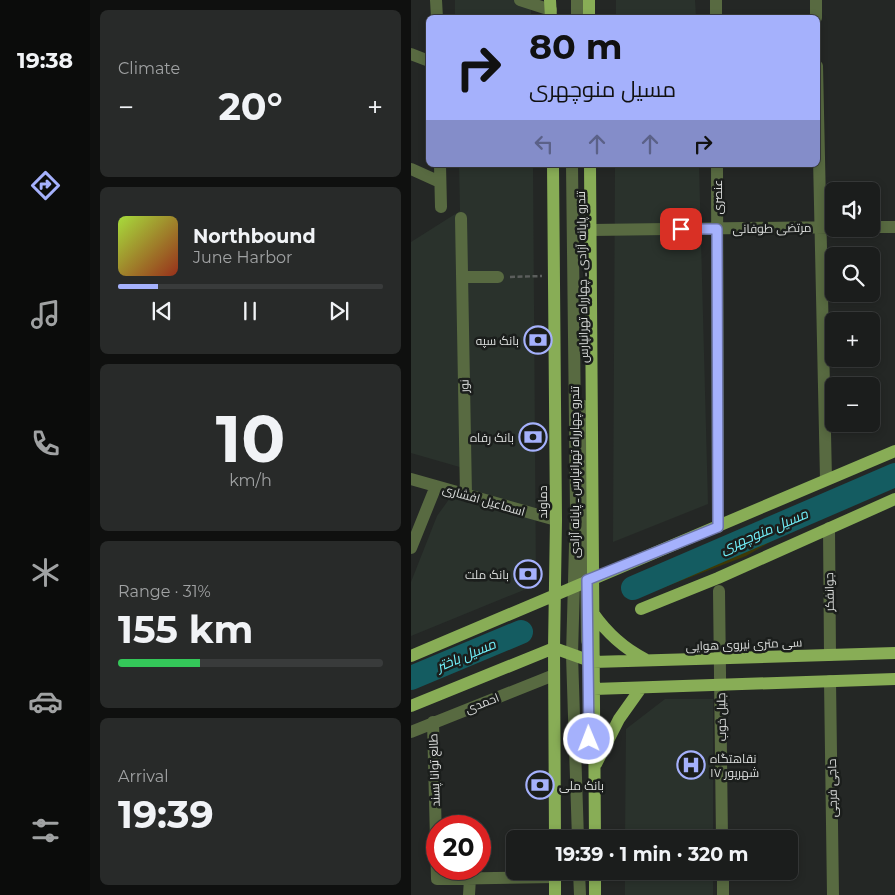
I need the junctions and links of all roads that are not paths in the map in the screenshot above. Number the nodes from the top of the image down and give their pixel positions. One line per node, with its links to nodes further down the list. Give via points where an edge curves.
1 (436, 0): 9 (street)
2 (520, 0): 8 (street)
3 (569, 0): 10 (street)
4 (577, 0): 11 (street)
5 (589, 0): 12 (main road)
6 (716, 0): 13 (street)
7 (816, 0): 14 (street)
8 (551, 9)
9 (437, 15)
10 (570, 15)
11 (577, 15)
12 (589, 15)
13 (716, 15)
14 (816, 15)
15 (411, 54): 16 (street)
16 (426, 60)
17 (820, 114): 26 (street)
18 (440, 167): 25 (street)
19 (553, 167): 43 (main road, دماوند)
20 (572, 167): 48 (street, تندرو چهارراه تهرانپارس ـ پایانه آزادی, via 577,509)
21 (580, 167): 47 (street, تندرو پایانه آزادی ـ چهارراه تهرانپارس)
22 (590, 167): 33 (main road)
23 (717, 167): 32 (street, عنصری)
24 (411, 169): 25 (street)
25 (440, 182): 27 (street)
26 (825, 195)
27 (441, 207)
28 (461, 218): 36 (street, نور)
29 (895, 226): 31 (street)
30 (825, 227): 32 (street, مرتضی طوفانی)
31 (880, 227)
32 (717, 229): 33 (street, مرتضی طوفانی); 44 (street, عنصری)
33 (591, 230): 47 (main road)
34 (827, 237): 39 (street)
35 (498, 277): 36 (street)
36 (462, 278): 41 (street, نور)
37 (895, 451): 39 (main road)
38 (411, 479): 40 (street, اسماعیل افشاری)
39 (825, 479): 44 (main road)
40 (436, 486): 41 (street, اسماعیل افشاری); 46 (street)
41 (466, 495): 43 (street, اسماعیل افشاری)
42 (895, 499): 45 (main road)
43 (556, 520): 50 (main road, دماوند)
44 (718, 527): 47 (main road)
45 (829, 528): 51 (main road); 56 (street, جوانفکر)
46 (411, 548)
47 (590, 579): 48 (main road); 52 (main road); 59 (street, تندرو پایانه آزادی ـ چهارراه تهرانپارس)
48 (573, 586): 50 (main road); 55 (street, تندرو چهارراه تهرانپارس ـ پایانه آزادی)
49 (719, 592): 58 (street, جلیل خوب)
50 (555, 595): 53 (main road, دماوند); 57 (main road)
51 (641, 609)
52 (593, 613): 59 (main road); 60 (main road, via 617,641)
53 (554, 648): 55 (main road, سی متری نیروی هوایی); 61 (main road, دماوند); 67 (main road)
54 (895, 653): 56 (main road, سی متری نیروی هوایی)
55 (572, 655): 59 (main road, سی متری نیروی هوایی); 73 (street, تندرو چهارراه تهرانپارس ـ پایانه آزادی)
56 (830, 655): 58 (main road, سی متری نیروی هوایی)
57 (411, 656)
58 (720, 659): 60 (main road, سی متری نیروی هوایی); 64 (street, جلیل خوب)
59 (590, 661): 60 (main road, سی متری نیروی هوایی); 66 (main road); 74 (street, تندرو پایانه آزادی ـ چهارراه تهرانپارس)
60 (648, 661)
61 (554, 675): 68 (street, احمدی); 72 (main road, دماوند)
62 (895, 679): 63 (main road)
63 (830, 681): 64 (main road); 91 (street, حاجی فرجی)
64 (721, 685): 65 (main road); 76 (street, جلیل خوب)
65 (641, 688): 66 (main road); 70 (main road, via 619,719)
66 (594, 690): 70 (main road)
67 (411, 706)
68 (433, 722): 69 (street, احمدی); 71 (street, طالع توانا پسند)
69 (411, 732)
70 (594, 768): 75 (main road)
71 (435, 815)
72 (555, 830)
73 (578, 830)
74 (589, 830)
75 (595, 830)
76 (722, 830)
77 (506, 876): 78 (street, طالع توانا پسند)
78 (491, 877)
79 (470, 880): 85 (street)
80 (555, 880): 86 (main road)
81 (579, 880): 87 (street)
82 (589, 880): 88 (street)
83 (595, 880): 89 (main road)
84 (723, 880): 90 (street)
85 (469, 895)
86 (555, 895)
87 (580, 895)
88 (589, 895)
89 (595, 895)
90 (723, 895)
91 (833, 895)

